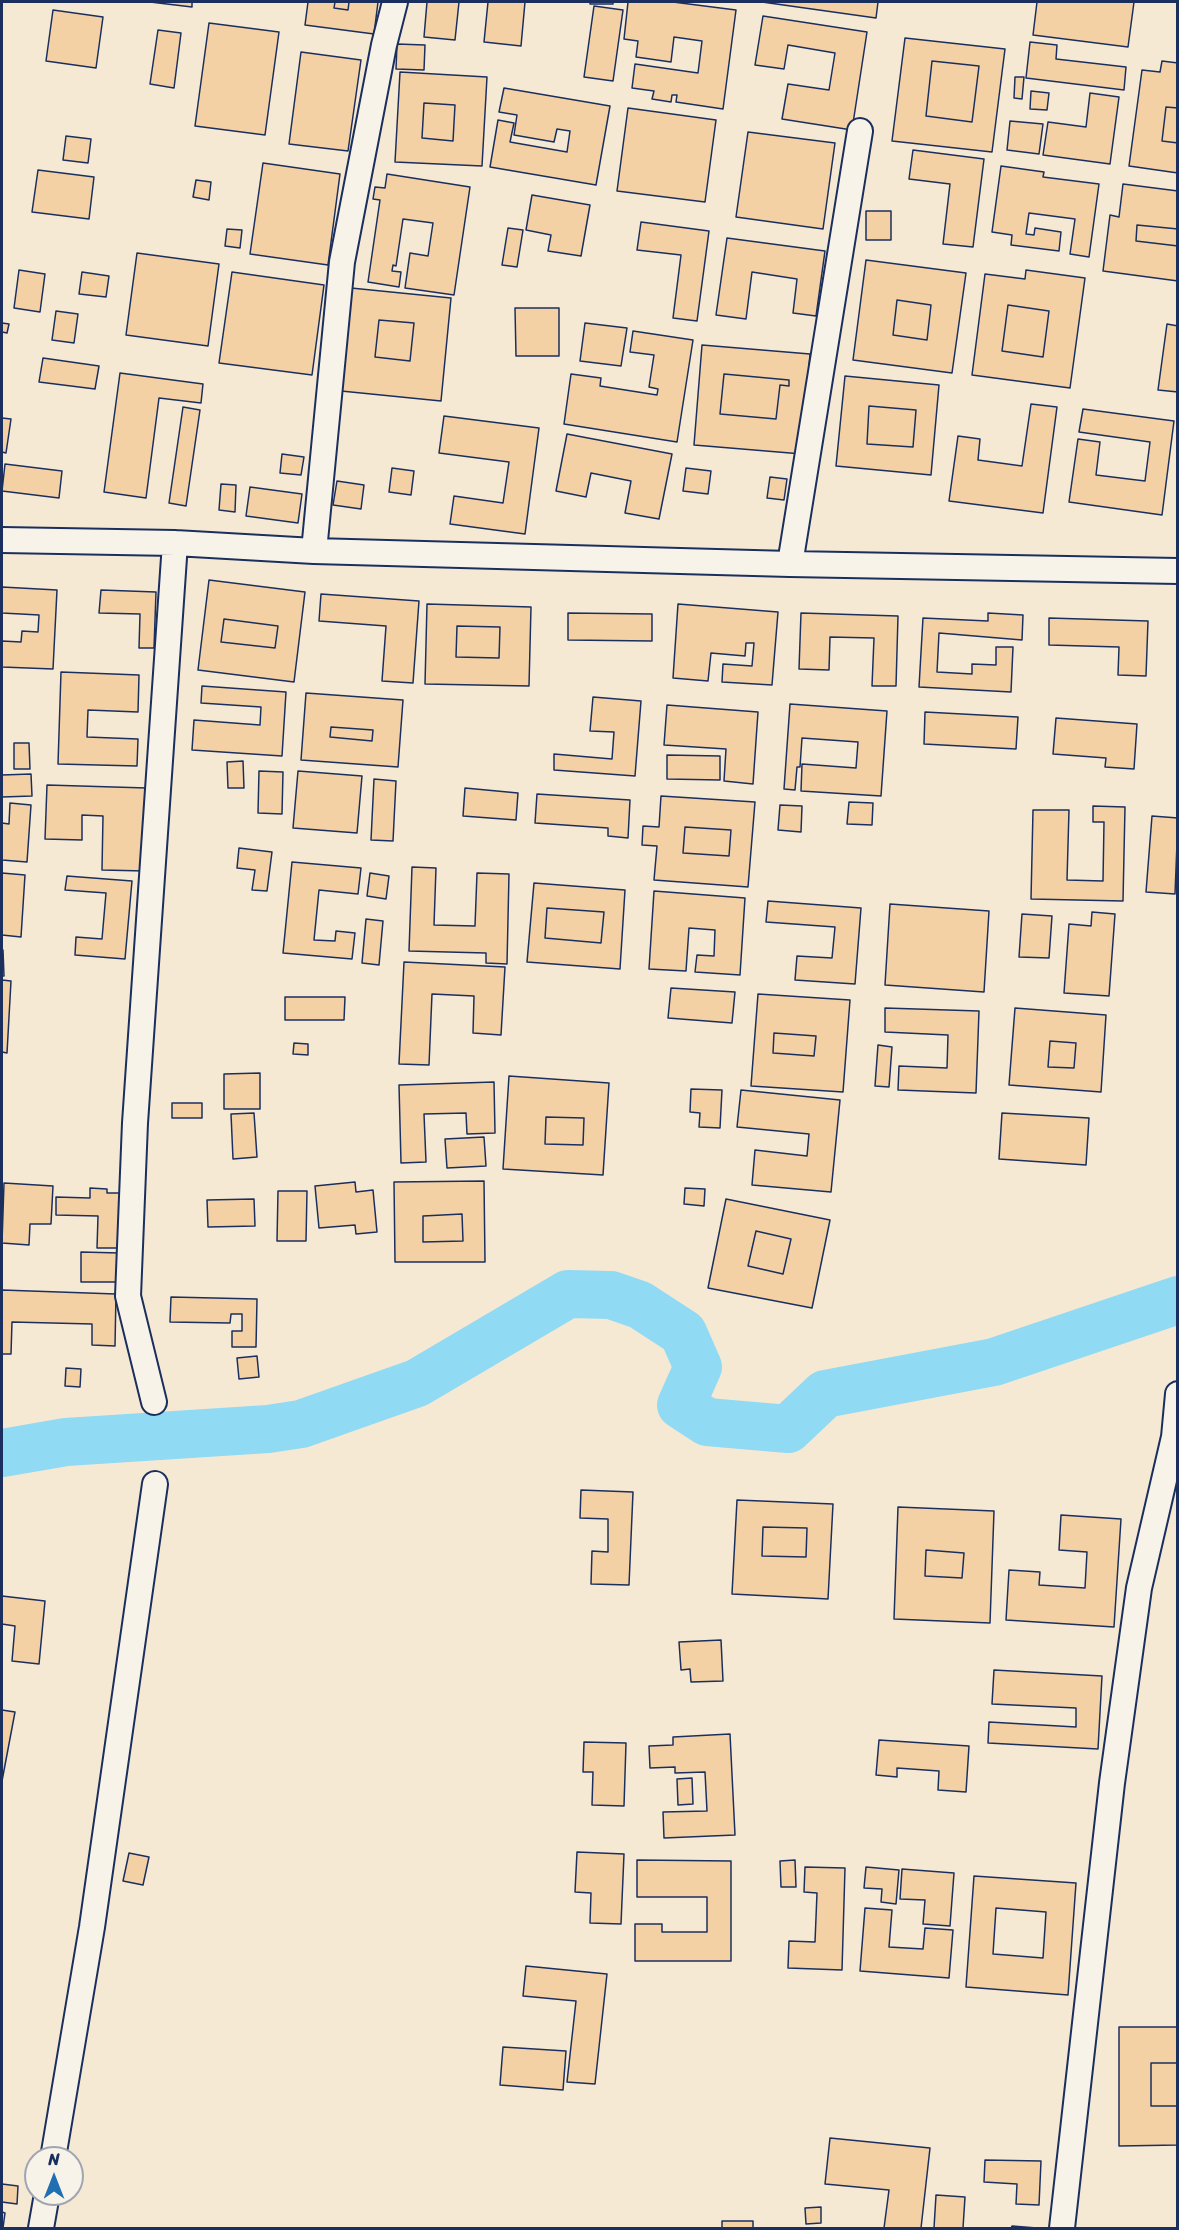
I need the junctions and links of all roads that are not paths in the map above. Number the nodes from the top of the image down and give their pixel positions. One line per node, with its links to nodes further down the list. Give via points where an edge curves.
1 (395, 2): 5 (street, via 342,262)
2 (860, 131): 6 (street)
3 (2, 540): 4 (street)
4 (175, 543): 5 (street); 9 (street, via 135,1123 128,1296)
5 (314, 551): 6 (street)
6 (790, 564): 7 (street)
7 (1178, 571)
8 (1178, 1394): 14 (street, via 1174,1437 1139,1588 1112,1782)
9 (154, 1402)
10 (155, 1484): 11 (street, via 92,1927)
11 (55, 2146)
12 (45, 2206): 13 (street)
13 (41, 2229)
14 (1062, 2229)

